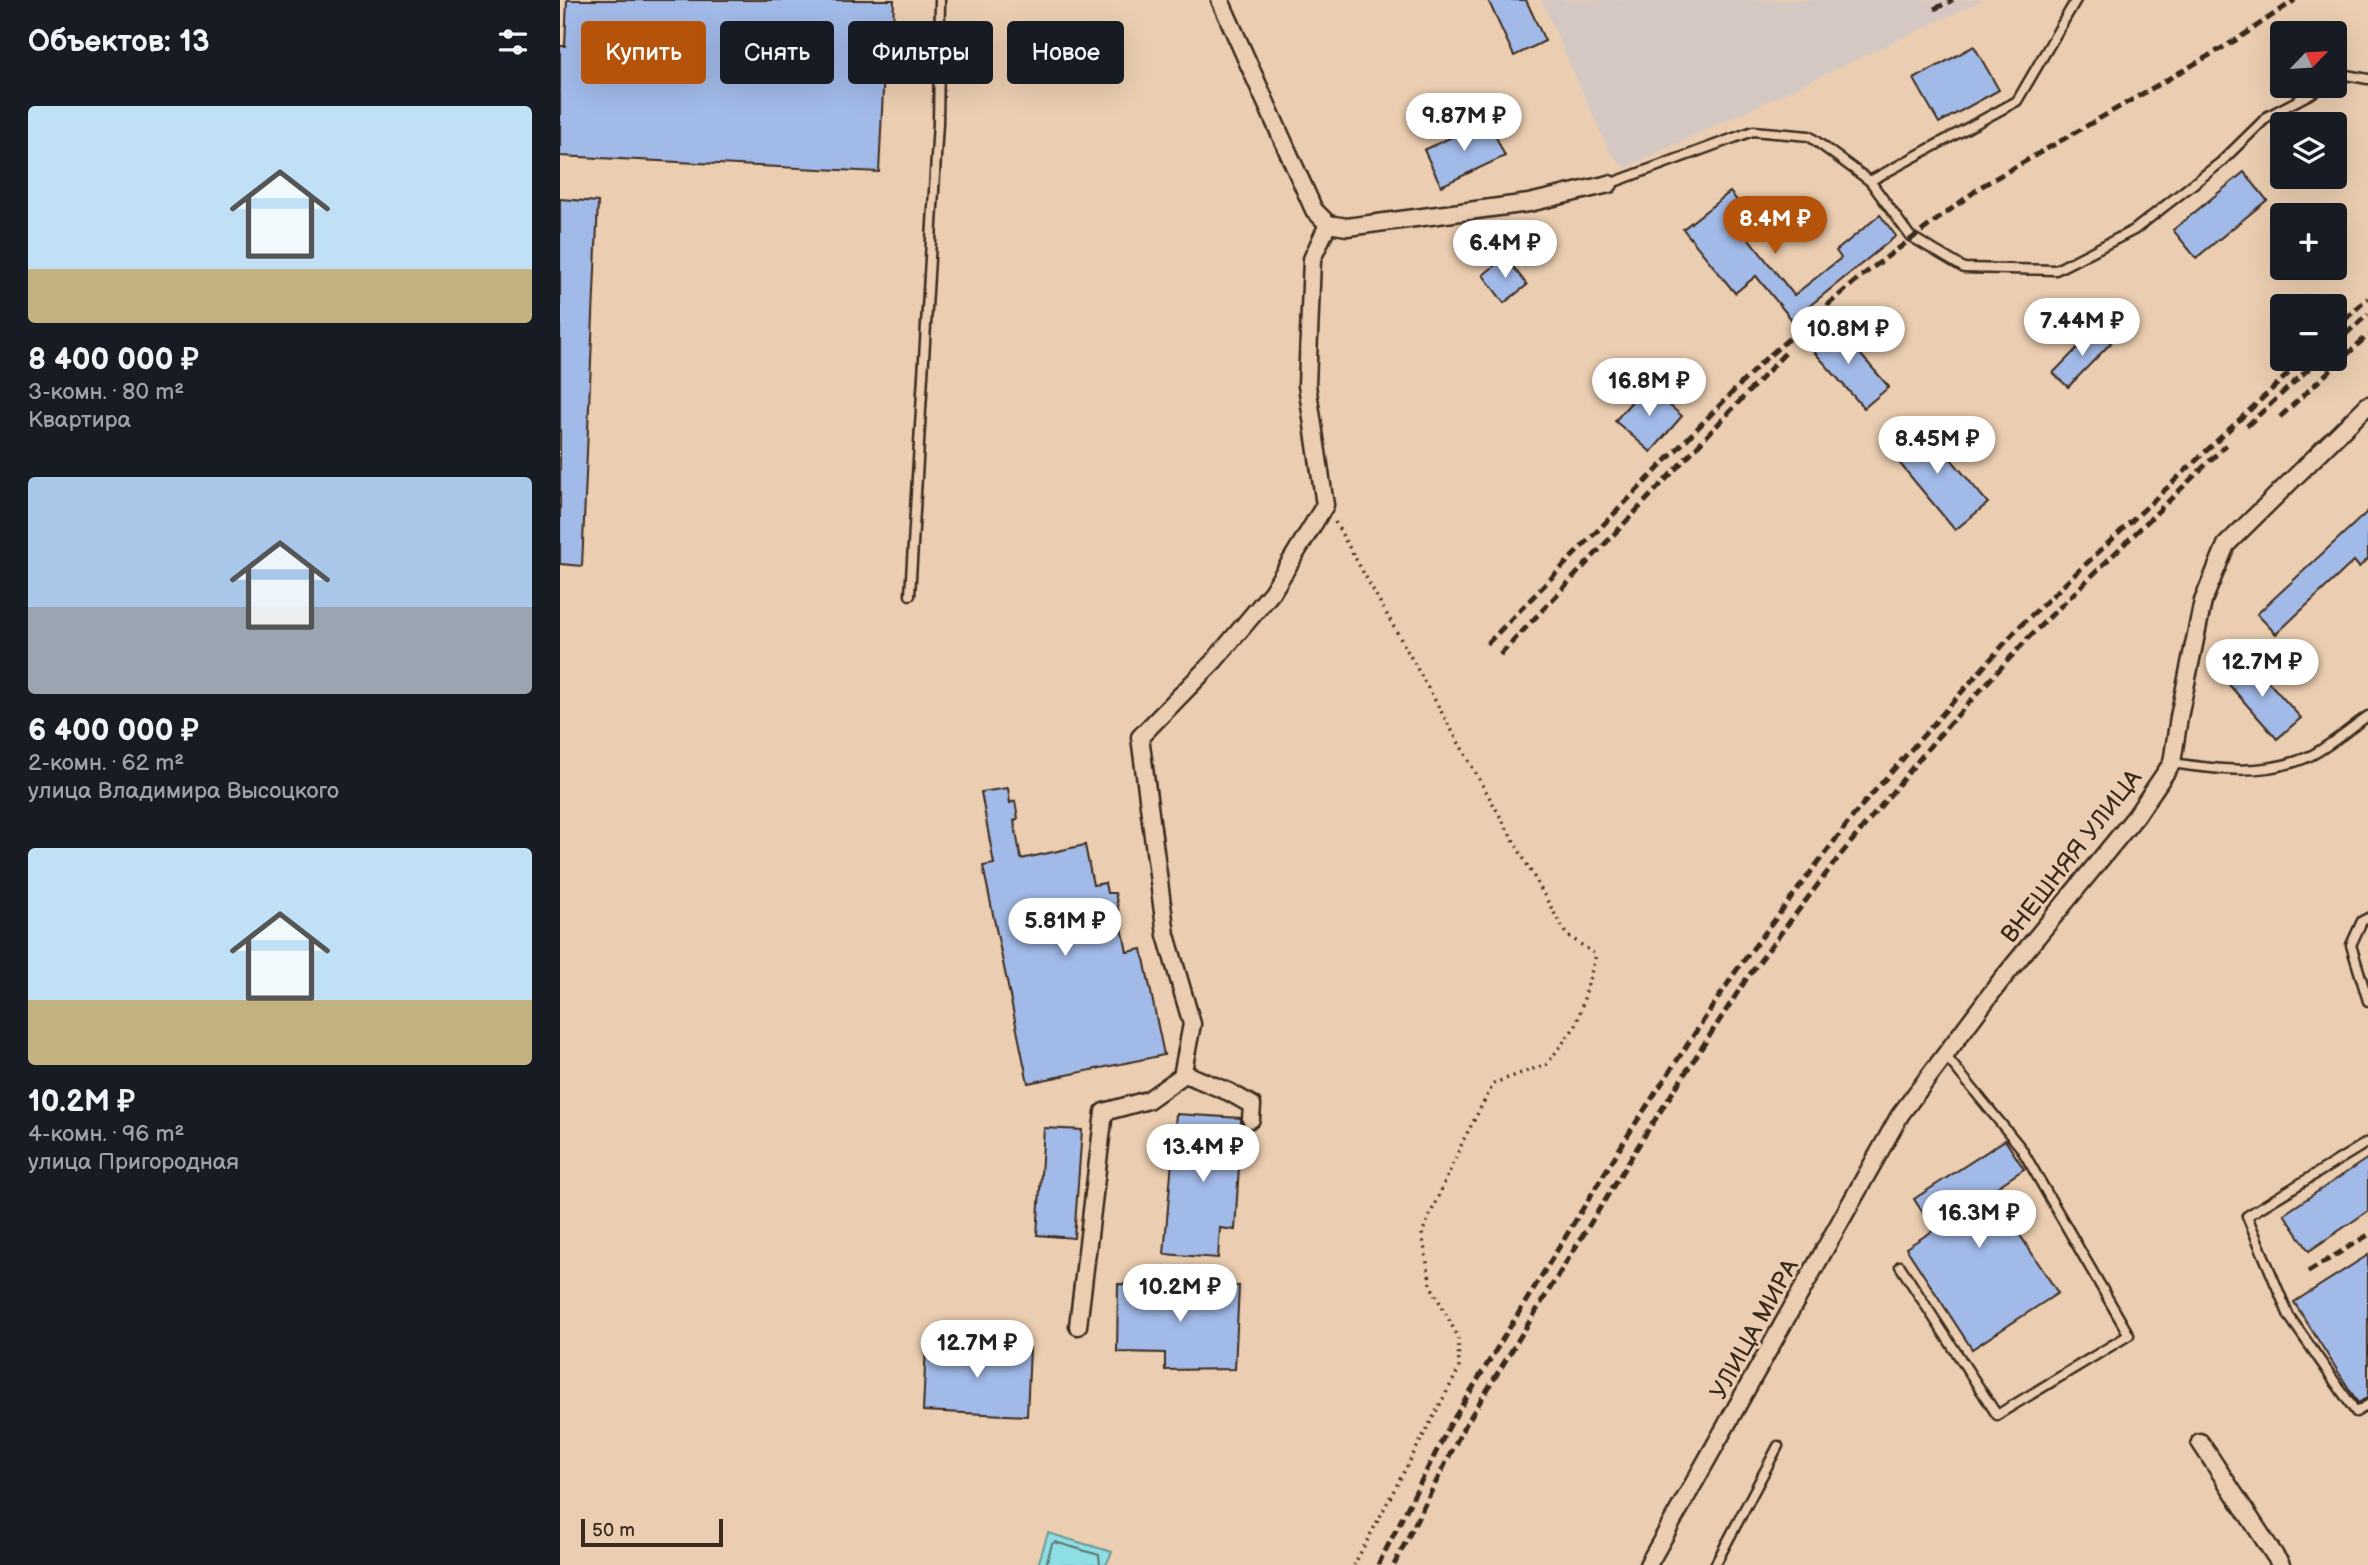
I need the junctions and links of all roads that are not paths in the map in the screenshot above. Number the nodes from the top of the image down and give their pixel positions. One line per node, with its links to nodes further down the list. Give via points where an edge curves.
1 (940, 0): 11 (lane, via 938,123)
2 (1220, 0): 9 (street, via 1314,210)
3 (2076, 0): 7 (lane, via 2017,101)
4 (2347, 75): 5 (lane)
5 (2368, 79)
6 (2302, 98): 7 (lane, via 2268,116 2220,163 2134,230 2056,270 1964,268 1910,236)
7 (1870, 181): 8 (lane, via 1809,136 1753,131)
8 (1609, 184): 9 (street, via 1529,204 1347,227)
9 (1328, 224): 17 (street, via 1312,260 1307,385 1325,505 1272,592 1214,661 1140,737 1166,935 1192,1024)
10 (2368, 405): 13 (street, ВНЕШНЯЯ УЛИЦА, via 2226,545 2203,601)
11 (910, 595)
12 (2368, 716): 13 (lane, via 2311,755 2257,770)
13 (2172, 763): 16 (street, ВНЕШНЯЯ УЛИЦА, via 2136,816)
14 (2368, 918): 15 (lane, via 2351,945)
15 (2368, 1001)
16 (1945, 1055): 18 (street, ВНЕШНЯЯ УЛИЦА); 21 (lane, via 2021,1148 2129,1335 1997,1415)
17 (1183, 1073): 19 (street, via 1252,1105); 22 (street, via 1148,1100 1104,1112)
18 (1900, 1115): 26 (street, УЛИЦА МИРА)
19 (1251, 1119)
20 (2368, 1142): 23 (lane, via 2247,1216 2289,1316 2356,1412)
21 (1900, 1266)
22 (1078, 1326)
23 (2368, 1405)
24 (2200, 1442): 28 (street)
25 (1778, 1446): 27 (lane)
26 (1648, 1565)
27 (1715, 1565)
28 (2281, 1565)

